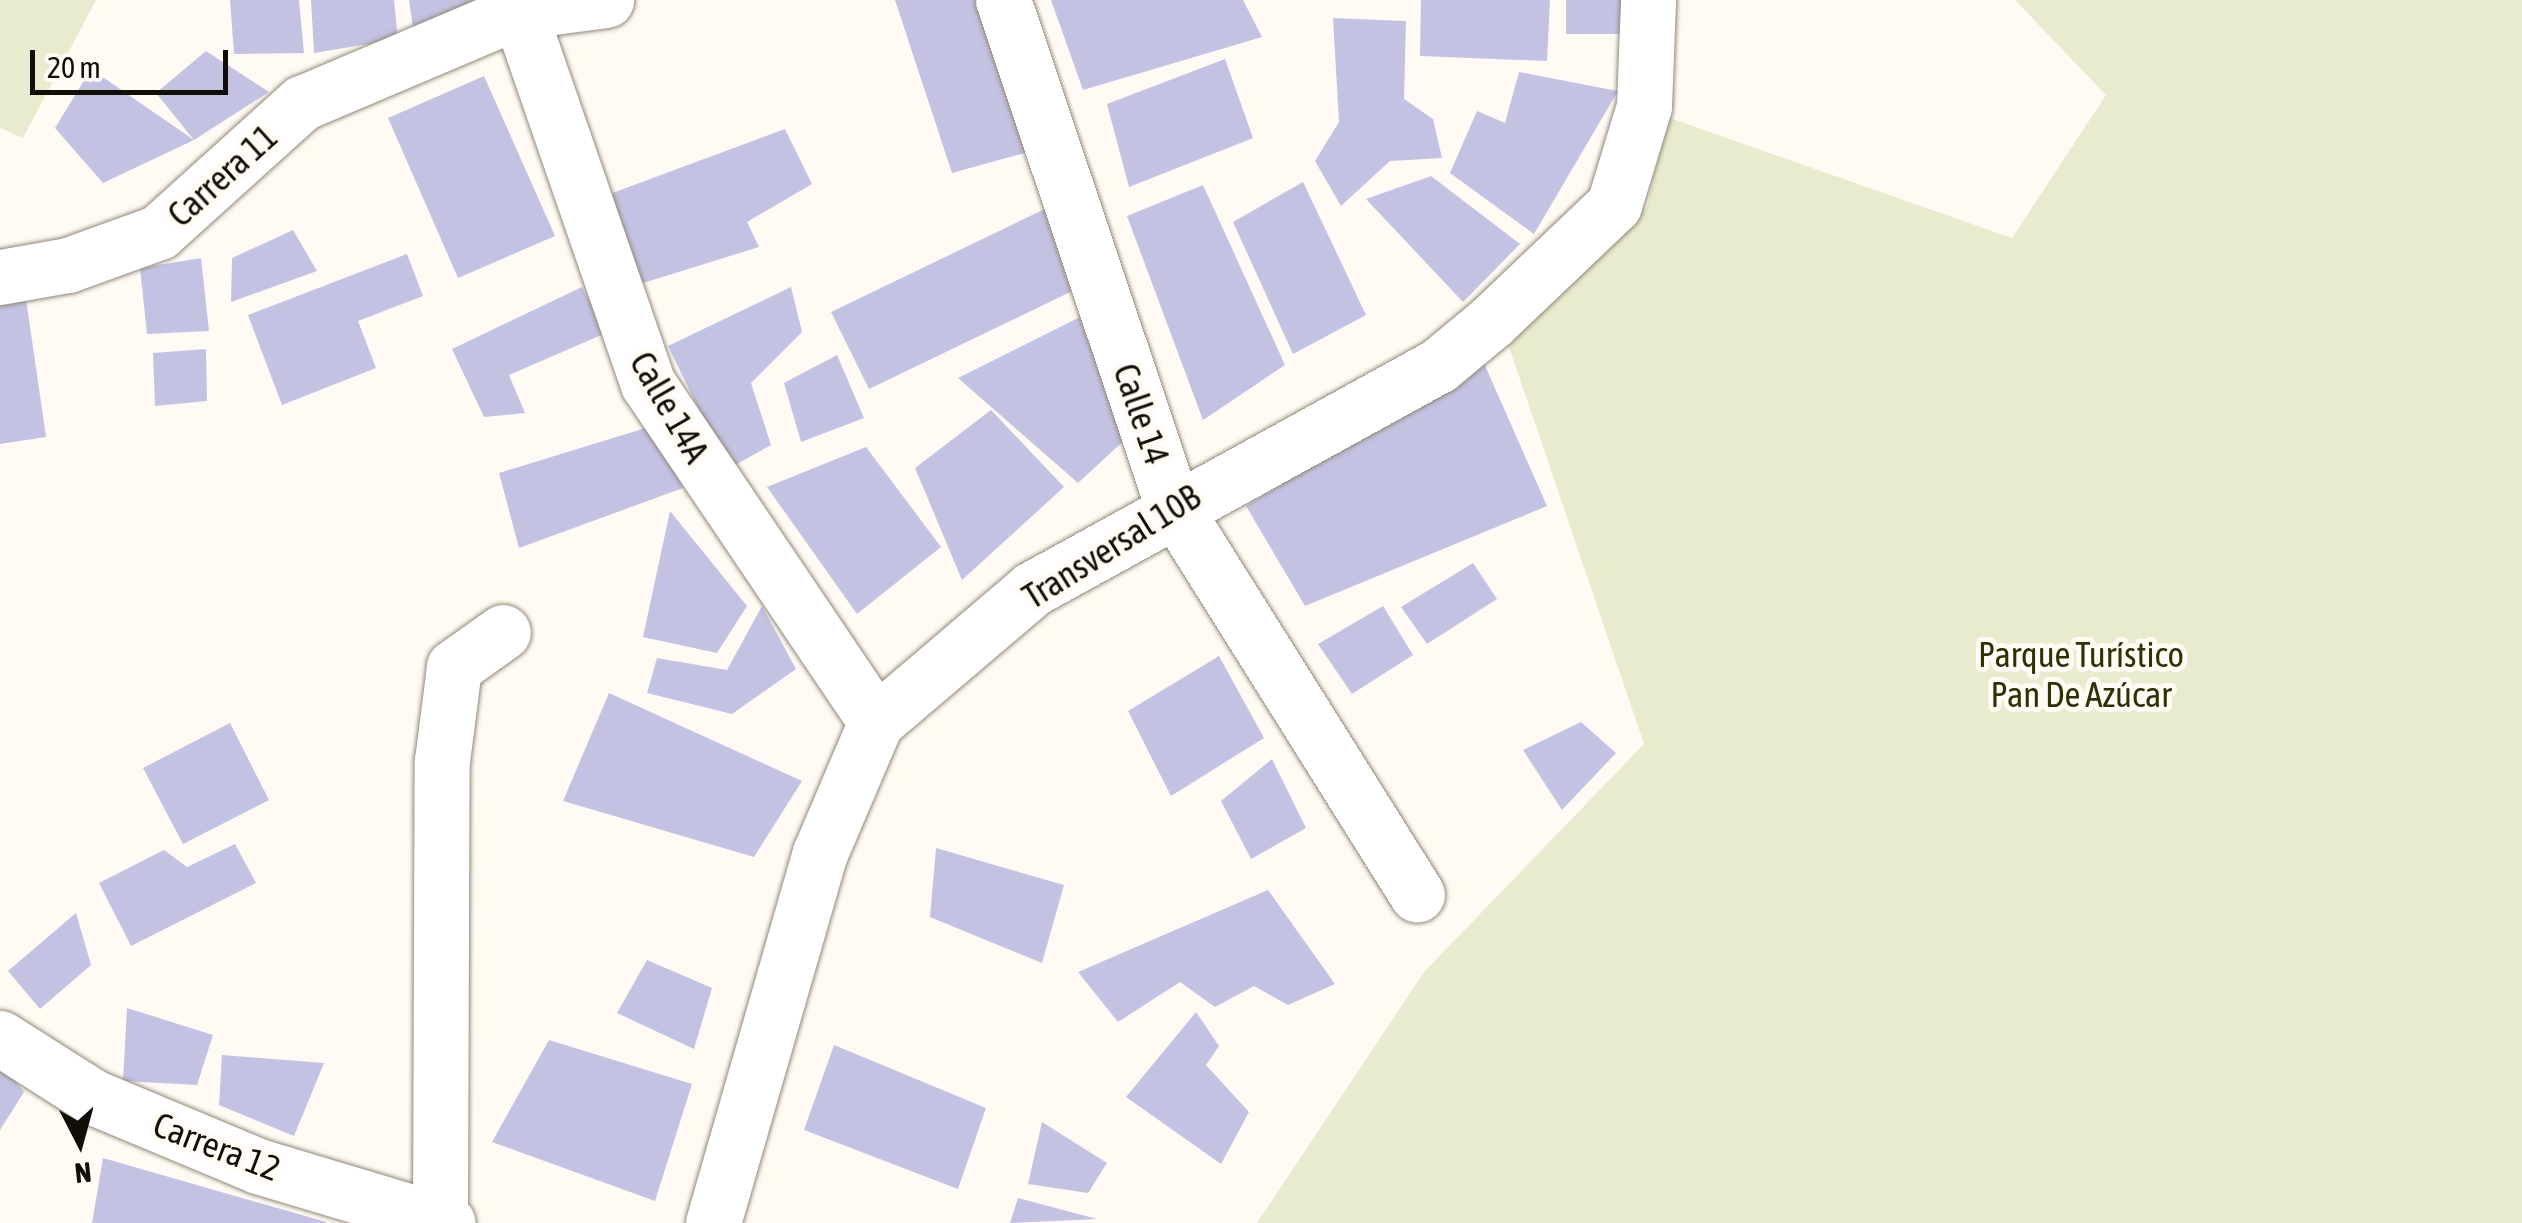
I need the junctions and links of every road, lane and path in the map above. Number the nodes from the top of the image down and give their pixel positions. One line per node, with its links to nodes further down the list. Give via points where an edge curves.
1 (606, 0): 4 (street, Carrera 11)
2 (1003, 0): 6 (street, Calle 14)
3 (1648, 0): 6 (street, Transversal 10B, via 1644,106 1614,204 1438,366)
4 (515, 6): 5 (street, Carrera 11, via 302,104 159,232 68,266); 8 (street, Calle 14A, via 648,384)
5 (0, 277)
6 (1172, 504): 8 (street, Transversal 10B, via 1032,589); 9 (street, Calle 14)
7 (503, 632): 11 (street, via 454,667 442,761)
8 (876, 722): 13 (street, Transversal 10B, via 820,853)
9 (1417, 895)
10 (0, 1038): 11 (street, Carrera 12, via 93,1097 240,1158)
11 (440, 1222): 12 (street, Carrera 12)
12 (448, 1223)
13 (713, 1223)

